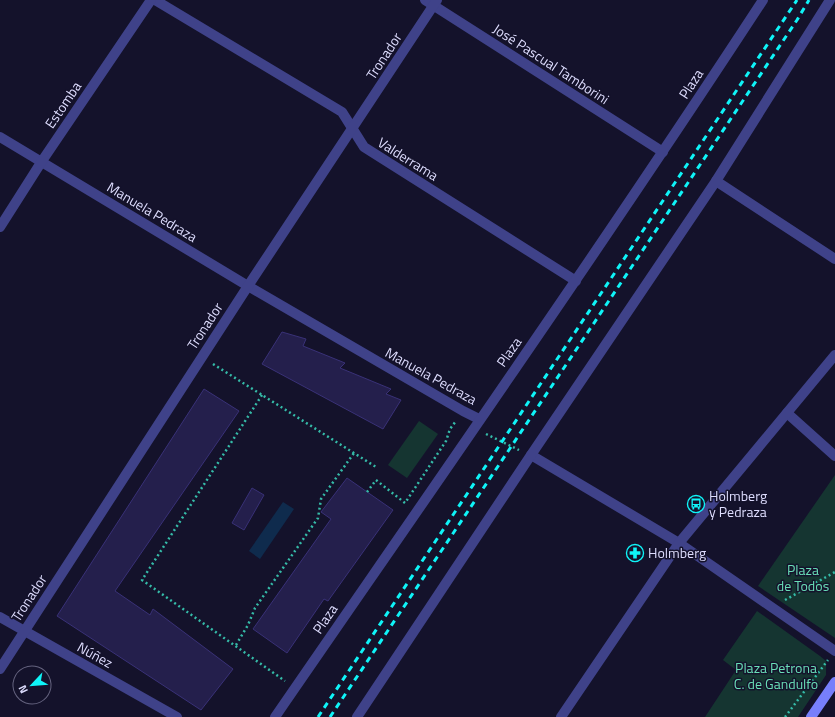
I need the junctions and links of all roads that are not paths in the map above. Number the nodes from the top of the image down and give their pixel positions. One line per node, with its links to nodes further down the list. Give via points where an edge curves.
1 (151, 0): 9 (street, Estomba)
2 (155, 0): 6 (street, Valderrama, via 342,112)
3 (763, 0): 8 (street, Plaza)
4 (830, 0): 10 (street)
5 (432, 2): 6 (street, Tronador); 8 (street, José Pascual Tamborini)
6 (353, 128): 13 (street, Valderrama, via 364,147); 14 (street, Tronador)
7 (0, 137): 9 (street, Manuela Pedraza)
8 (663, 152): 13 (street, Plaza)
9 (42, 161): 11 (street, Estomba); 14 (street, Manuela Pedraza)
10 (716, 181): 12 (street); 18 (street)
11 (0, 227)
12 (835, 259)
13 (576, 281): 17 (street, Plaza)
14 (248, 286): 17 (street, Manuela Pedraza); 22 (street, Tronador)
15 (835, 355): 16 (street)
16 (787, 413): 19 (street); 20 (street)
17 (479, 419): 27 (street, Plaza)
18 (531, 455): 20 (street); 28 (street)
19 (835, 456)
20 (679, 543): 23 (street); 29 (street)
21 (0, 617): 22 (street, Núñez)
22 (24, 631): 24 (street, Tronador); 26 (street, Núñez)
23 (835, 651)
24 (0, 669)
25 (835, 682): 30 (main road)
26 (177, 717)
27 (275, 717)
28 (357, 717)
29 (561, 717)
30 (811, 717)

